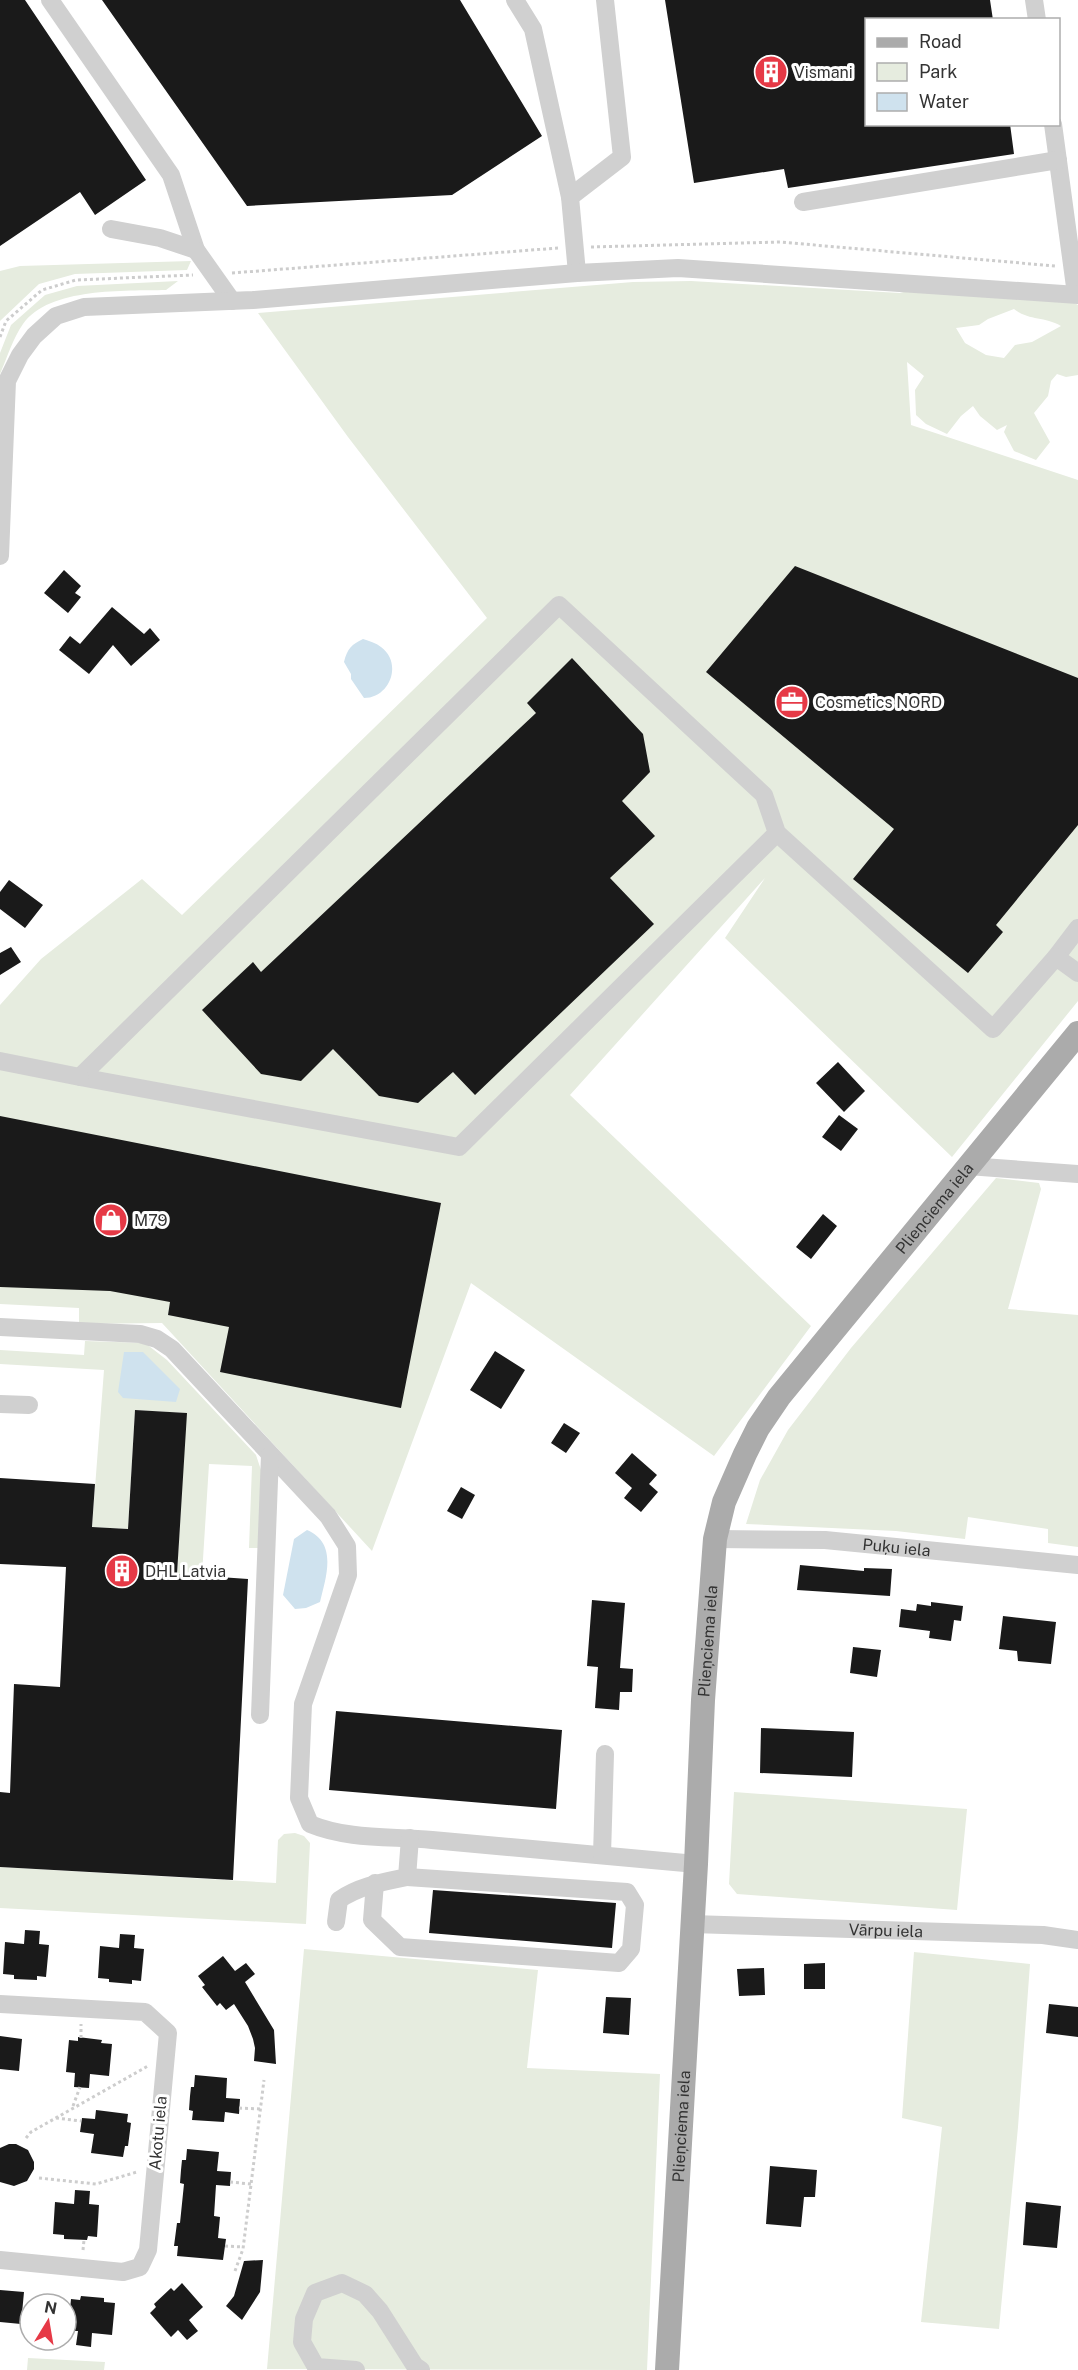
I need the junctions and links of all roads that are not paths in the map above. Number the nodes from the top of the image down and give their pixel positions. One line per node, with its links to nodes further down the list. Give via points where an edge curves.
1 (50, 0): 11 (street, via 171,175)
2 (515, 0): 8 (street, via 533,29)
3 (605, 0): 8 (street, via 622,157)
4 (1034, 0): 5 (street)
5 (1037, 18)
6 (1053, 126): 7 (street)
7 (1058, 160): 9 (street); 13 (street)
8 (570, 197): 12 (street)
9 (803, 202)
10 (111, 229): 11 (street, via 160,238)
11 (195, 250): 14 (street)
12 (577, 273): 13 (street, via 678,268); 14 (street)
13 (1077, 294)
14 (232, 300): 15 (street, via 84,307 56,316 34,336 6,381)
15 (0, 556)
16 (777, 833): 18 (street, via 993,1029); 22 (street, via 459,1147); 22 (street, via 764,795 559,605)
17 (1078, 928): 18 (street)
18 (1056, 957): 19 (street)
19 (1078, 974)
20 (1078, 1034): 23 (main road, Plieņciema iela)
21 (0, 1061): 22 (street)
22 (80, 1077)
23 (968, 1166): 24 (street); 29 (main road, Plieņciema iela, via 779,1397 758,1428 724,1503)
24 (1078, 1174)
25 (0, 1327): 28 (street, via 140,1334 157,1339 172,1349)
26 (0, 1404): 27 (street)
27 (29, 1406)
28 (270, 1455): 31 (street); 33 (street, via 328,1516 347,1546 348,1575 303,1704 299,1798 310,1824 328,1831 350,1836)
29 (715, 1539): 30 (street, Puķu iela, via 825,1540); 35 (main road, Plieņciema iela)
30 (1078, 1565)
31 (260, 1715)
32 (605, 1754): 34 (street)
33 (410, 1838): 34 (street); 36 (street)
34 (602, 1856): 35 (street)
35 (696, 1864): 39 (main road, Plieņciema iela)
36 (407, 1877): 37 (street); 37 (street, via 627,1892 635,1905 631,1949 619,1963 400,1947 372,1920)
37 (375, 1883): 38 (street, via 339,1900)
38 (336, 1922)
39 (692, 1924): 40 (street, Vārpu iela, via 1043,1935); 45 (main road, Plieņciema iela)
40 (1078, 1940)
41 (0, 2004): 42 (street, Akotu iela, via 145,2012 168,2033 148,2250 140,2267 123,2272)
42 (0, 2260)
43 (356, 2370): 44 (street, via 316,2367 302,2342 304,2319 315,2293 342,2283 365,2294)
44 (421, 2370)
45 (667, 2370)

